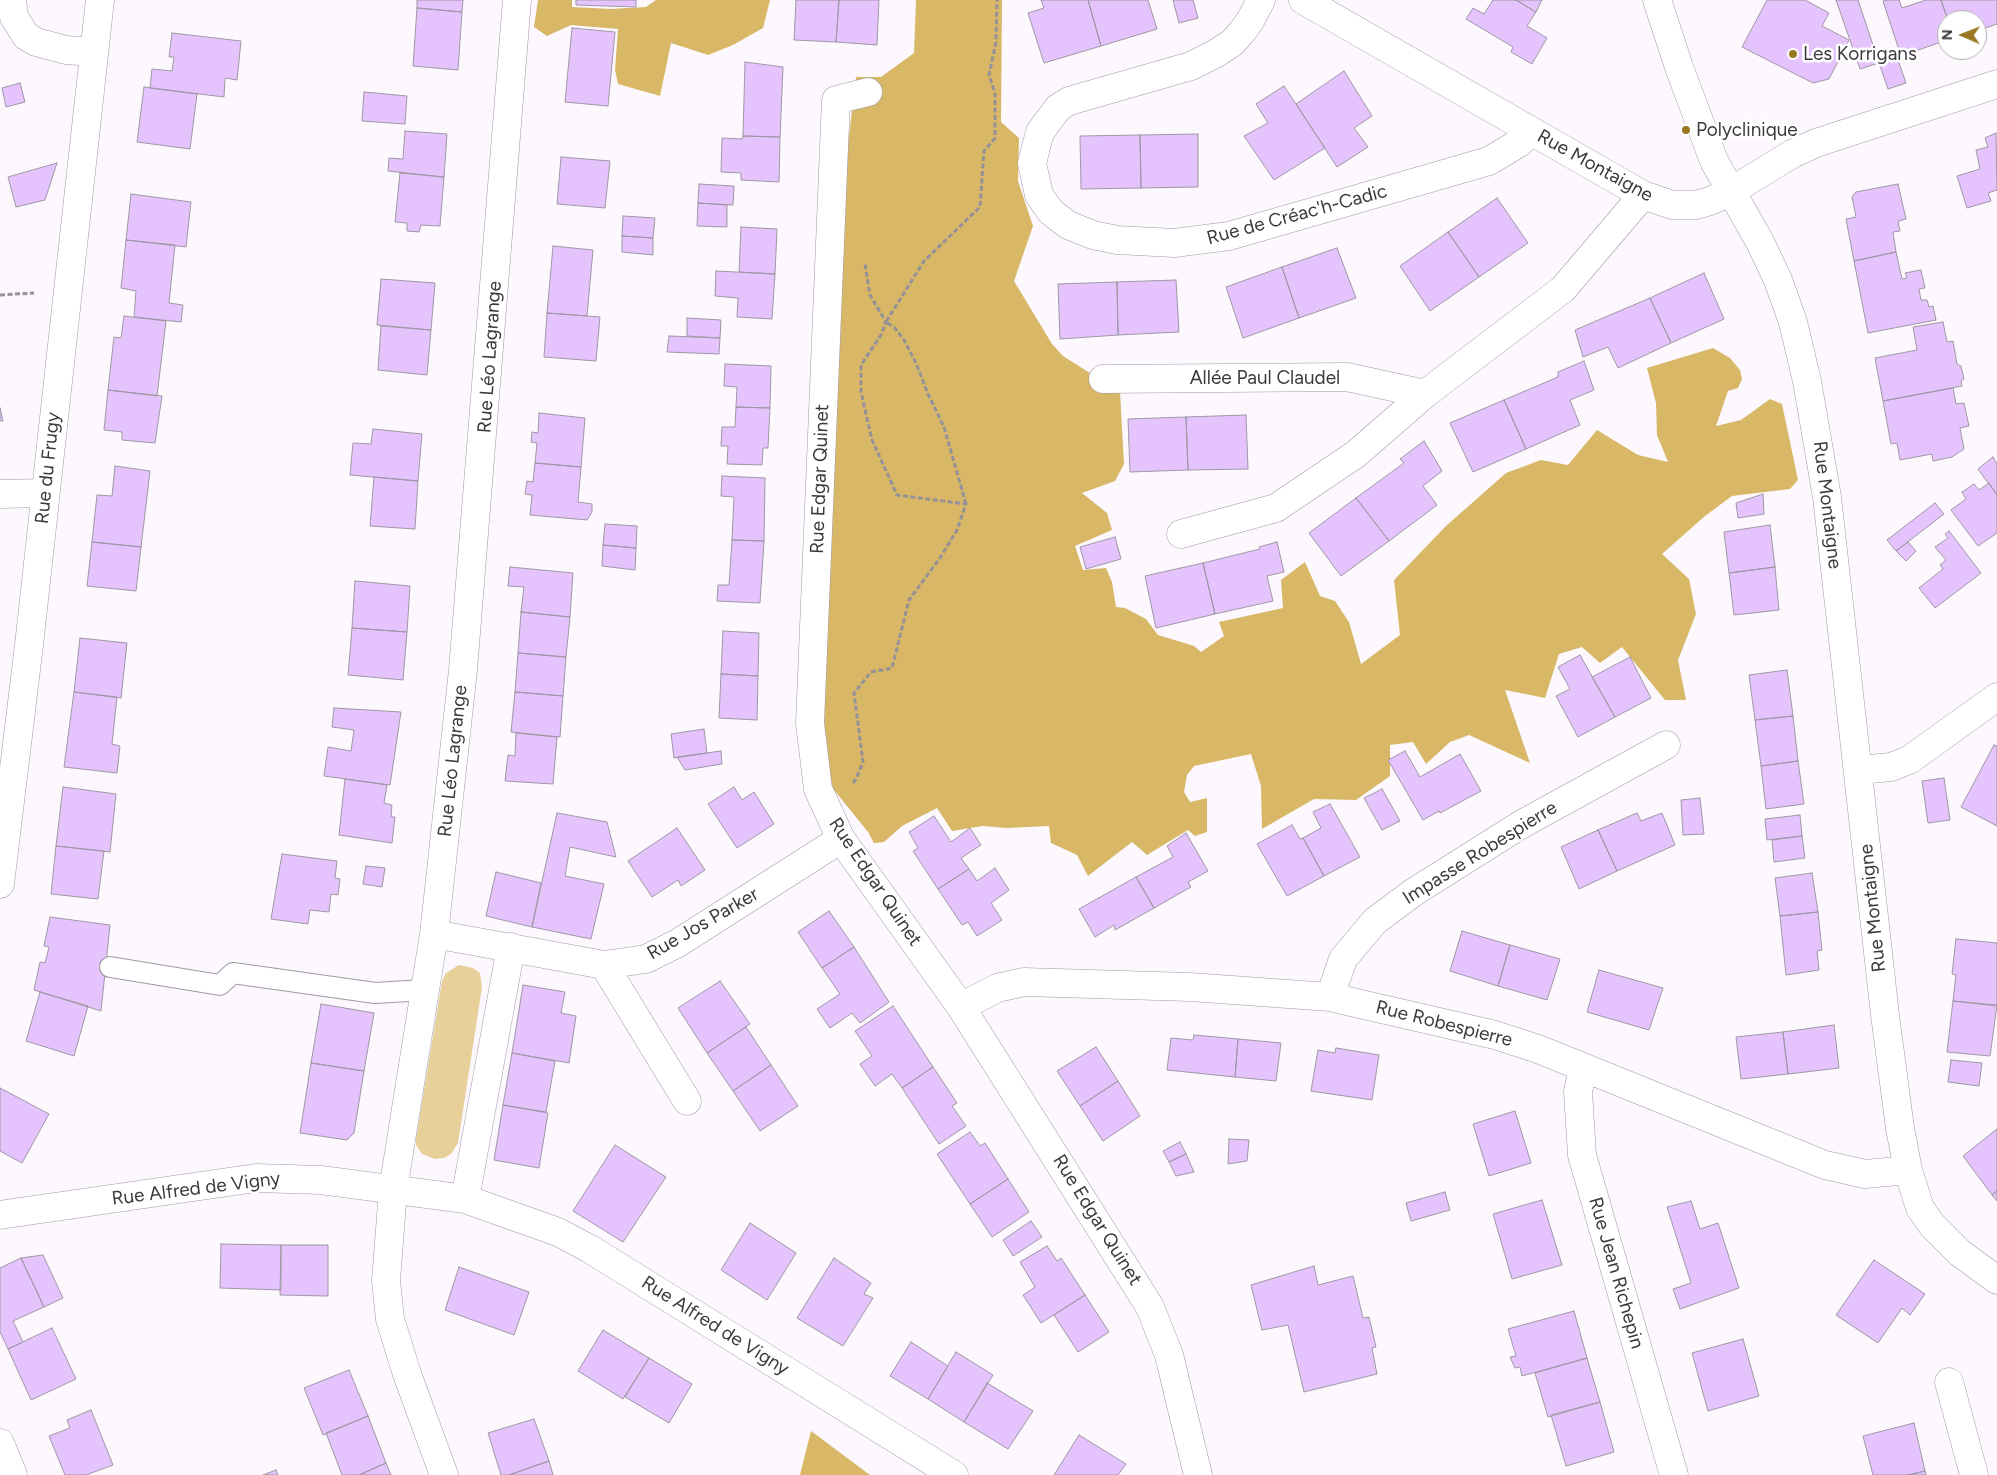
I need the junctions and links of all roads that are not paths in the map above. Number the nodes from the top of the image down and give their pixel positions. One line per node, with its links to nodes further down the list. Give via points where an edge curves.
1 (12, 0): 7 (street, via 14,18 26,36 66,50)
2 (100, 0): 7 (street, Rue du Frugy)
3 (517, 0): 23 (street, Rue Léo Lagrange, via 464,670)
4 (1260, 0): 10 (street, Rue de Créac'h-Cadic, via 1241,33 1215,54 1191,66 1068,101 1058,108 1040,132 1032,162 1039,196 1051,212 1068,225 1092,235 1117,240 1174,243 1229,236 1489,161 1519,143)
5 (1303, 0): 10 (street, Rue Montaigne)
6 (1657, 0): 11 (street, via 1694,111)
7 (94, 52): 15 (street, Rue du Frugy)
8 (1997, 84): 11 (street, via 1816,144 1792,154)
9 (868, 92): 21 (street, Rue Edgar Quinet, via 836,100 810,723 814,768 824,806)
10 (1530, 131): 12 (street, Rue Montaigne)
11 (1730, 192): 12 (street, Rue Montaigne, via 1696,205 1672,205); 20 (street, Rue Montaigne, via 1778,280 1793,322 1807,381 1827,497)
12 (1643, 195): 14 (street, via 1564,289)
13 (1103, 379): 14 (street, Allée Paul Claudel, via 1347,377)
14 (1425, 394): 17 (street, via 1356,454 1276,508)
15 (45, 493): 16 (street); 22 (street, Rue du Frugy)
16 (0, 494)
17 (1181, 534)
18 (1997, 697): 20 (street, via 1909,760 1891,767)
19 (1666, 746): 28 (street, Impasse Robespierre, via 1522,824 1414,892 1356,941 1343,959)
20 (1859, 770): 32 (street, Rue Montaigne, via 1885,1015)
21 (841, 840): 25 (street, Rue Jos Parker, via 678,943 646,959); 29 (street, Rue Edgar Quinet)
22 (0, 884)
23 (434, 934): 24 (street, Rue Jos Parker); 27 (street, Rue Léo Lagrange)
24 (511, 947): 25 (street, Rue Jos Parker); 34 (street)
25 (604, 965): 31 (street)
26 (110, 968): 27 (lane, via 220,985 233,972 375,993)
27 (424, 990): 33 (street, Rue Léo Lagrange)
28 (1330, 997): 29 (street, Rue Robespierre, via 1190,987 1024,982 997,988); 30 (street, Rue Robespierre, via 1495,1035)
29 (961, 1007): 42 (street, Rue Edgar Quinet, via 1150,1307 1169,1355)
30 (1583, 1068): 32 (street, Rue Robespierre, via 1825,1165 1865,1174); 43 (street, Rue Jean Richepin, via 1578,1092 1582,1155)
31 (688, 1101)
32 (1908, 1170): 36 (street, Rue Montaigne, via 1920,1208 1932,1225 1960,1253)
33 (393, 1190): 34 (street); 35 (street, Rue Alfred de Vigny, via 321,1180 256,1178); 40 (street, Rue Léo Lagrange, via 387,1300 407,1374)
34 (466, 1199): 41 (street, Rue Alfred de Vigny, via 558,1232 590,1249)
35 (0, 1215)
36 (1997, 1280)
37 (1949, 1382): 44 (street)
38 (0, 1443): 39 (street)
39 (13, 1475)
40 (444, 1475)
41 (954, 1475)
42 (1198, 1475)
43 (1674, 1475)
44 (1974, 1475)

